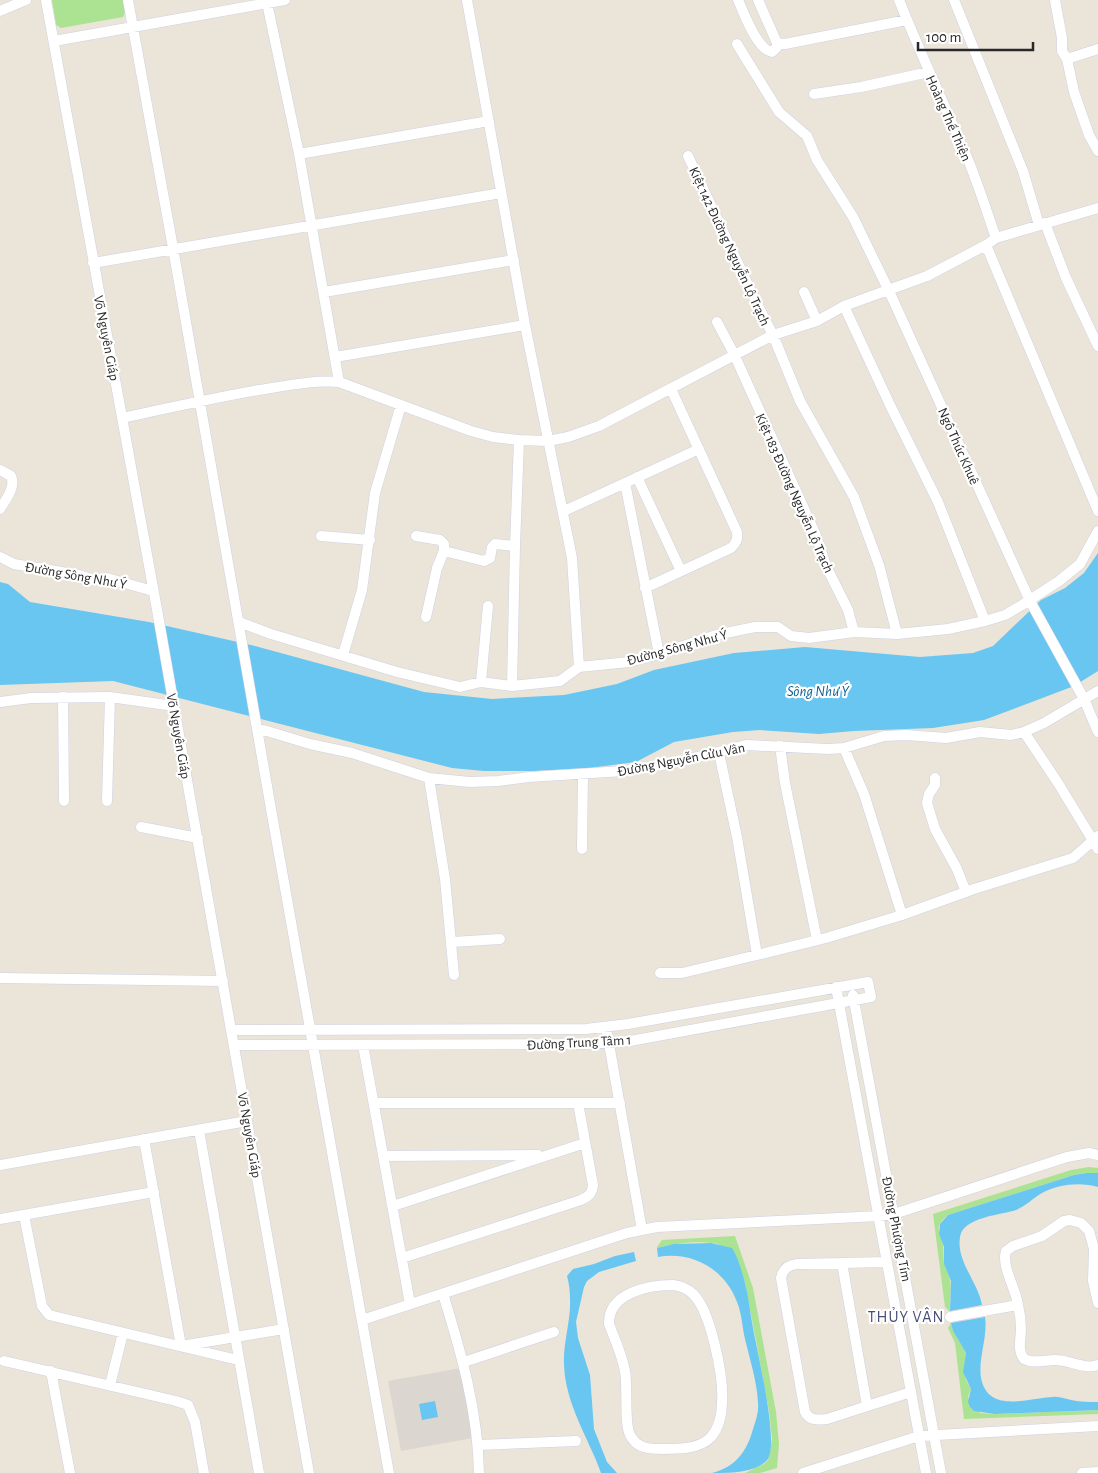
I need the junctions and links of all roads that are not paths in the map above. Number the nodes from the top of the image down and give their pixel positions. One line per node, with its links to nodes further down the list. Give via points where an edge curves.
1 (26, 0): 12 (street)
2 (46, 0): 15 (street, Võ Nguyên Giáp)
3 (128, 0): 14 (street)
4 (285, 0): 11 (street)
5 (467, 0): 22 (street)
6 (738, 0): 16 (street, via 765,50 772,52 778,47)
7 (758, 0): 16 (street)
8 (899, 0): 13 (street, Hoàng Thế Thiện)
9 (954, 0): 28 (street)
10 (1054, 0): 19 (street, via 1062,50)
11 (267, 3): 14 (street); 24 (street)
12 (0, 11)
13 (907, 20): 16 (street); 20 (street, Hoàng Thế Thiện)
14 (132, 27): 15 (street); 32 (street)
15 (54, 40): 34 (street, Võ Nguyên Giáp)
16 (777, 43)
17 (737, 44): 35 (street, Ngô Thúc Khuê, via 779,112 807,136 817,160 853,217)
18 (1098, 49): 19 (street)
19 (1067, 59): 23 (street, via 1074,92)
20 (929, 72): 21 (street); 30 (street, Hoàng Thế Thiện, via 969,163)
21 (814, 94)
22 (489, 121): 24 (street); 26 (street)
23 (1098, 151)
24 (299, 154): 29 (street)
25 (688, 156): 42 (street, Kiệt 142 Đường Nguyễn Lộ Trạch)
26 (501, 193): 29 (street); 33 (street)
27 (1098, 208): 28 (street)
28 (1042, 224): 30 (street); 43 (street)
29 (312, 225): 32 (street); 36 (street)
30 (996, 238): 31 (street)
31 (986, 244): 35 (street, via 927,276); 59 (street)
32 (174, 248): 34 (street); 48 (street)
33 (514, 260): 36 (street); 41 (street)
34 (93, 263): 50 (street, Võ Nguyên Giáp)
35 (889, 290): 38 (street); 70 (street, Ngô Thúc Khuê)
36 (324, 292): 45 (street)
37 (804, 292): 39 (street)
38 (844, 306): 39 (street); 73 (street, via 938,502)
39 (817, 321): 42 (street)
40 (717, 322): 44 (street, Kiệt 183 Đường Nguyễn Lộ Trạch)
41 (525, 325): 45 (street); 52 (street)
42 (773, 335): 44 (street); 76 (street, Kiệt 142 Đường Nguyễn Lộ Trạch, via 800,401 854,496 879,564)
43 (1098, 346)
44 (734, 354): 47 (street); 75 (street, Kiệt 183 Đường Nguyễn Lộ Trạch, via 815,533)
45 (335, 357): 46 (street)
46 (339, 382): 48 (street, via 296,384); 49 (street)
47 (671, 390): 52 (street, via 599,426); 53 (street)
48 (200, 400): 50 (street); 74 (street)
49 (401, 406): 51 (street, via 471,431); 63 (street, via 375,492)
50 (122, 418): 69 (street, Võ Nguyên Giáp)
51 (520, 440): 52 (street); 64 (street)
52 (548, 441): 58 (street)
53 (699, 449): 55 (street); 67 (street, via 738,538 730,548)
54 (0, 470): 57 (street, via 13,480)
55 (638, 477): 56 (street); 67 (street)
56 (625, 483): 58 (street); 68 (street)
57 (0, 509)
58 (564, 511): 79 (street, via 572,558)
59 (1098, 511)
60 (1098, 531): 70 (street, Đường Sông Như Ý, via 1080,564)
61 (321, 536): 63 (street)
62 (416, 536): 65 (street, via 444,542)
63 (370, 540): 78 (street, via 362,590)
64 (515, 546): 65 (street, via 495,544 490,558 484,560); 81 (street)
65 (444, 551): 72 (street)
66 (0, 557): 69 (street, Đường Sông Như Ý, via 14,564 94,580 107,578)
67 (682, 571): 68 (street)
68 (645, 588): 77 (street)
69 (153, 592): 87 (street, Võ Nguyên Giáp)
70 (1031, 603): 73 (street, Đường Sông Như Ý); 85 (street, Ngô Thúc Khuê)
71 (488, 606): 80 (street)
72 (426, 617)
73 (985, 621): 76 (street, Đường Sông Như Ý, via 948,629)
74 (239, 625): 78 (street, Đường Sông Như Ý); 88 (street)
75 (854, 632): 76 (street, Đường Sông Như Ý); 77 (street, Đường Sông Như Ý, via 809,638 792,636 778,626 755,627 716,635)
76 (897, 634)
77 (659, 654): 79 (street, Đường Sông Như Ý, via 629,662)
78 (343, 655): 80 (street, Đường Sông Như Ý, via 396,672 460,686)
79 (579, 667): 81 (street, Đường Sông Như Ý, via 560,681)
80 (481, 682): 81 (street, Đường Sông Như Ý)
81 (512, 686)
82 (1098, 690): 85 (street, Đường Nguyễn Cửu Vân)
83 (110, 696): 84 (street); 87 (street); 98 (street)
84 (63, 698): 86 (street); 97 (street)
85 (1084, 699): 89 (street, Đường Nguyễn Cửu Vân); 90 (street, Ngô Thúc Khuê)
86 (0, 702)
87 (174, 704): 101 (street, Võ Nguyên Giáp)
88 (256, 724): 95 (street, Đường Nguyễn Cửu Vân, via 310,744 352,753); 120 (street)
89 (1024, 732): 92 (street, Đường Nguyễn Cửu Vân, via 1011,735 980,732 946,738 884,736); 100 (street)
90 (1098, 732)
91 (780, 746): 92 (street, Đường Nguyễn Cửu Vân); 93 (street, Đường Nguyễn Cửu Vân, via 746,745); 107 (street)
92 (844, 748): 105 (street, via 864,794)
93 (719, 753): 94 (street, Đường Nguyễn Cửu Vân, via 624,771); 109 (street)
94 (583, 775): 95 (street, Đường Nguyễn Cửu Vân, via 470,782); 103 (street)
95 (430, 778): 108 (street)
96 (935, 778): 104 (street, via 927,803 935,828)
97 (64, 801)
98 (107, 801)
99 (141, 827): 101 (street)
100 (1096, 837): 102 (street); 104 (street, via 1073,858)
101 (198, 838): 113 (street, Võ Nguyên Giáp)
102 (1098, 849)
103 (582, 850)
104 (966, 892): 105 (street)
105 (902, 916): 107 (street)
106 (500, 939): 108 (street)
107 (817, 940): 109 (street)
108 (452, 942): 111 (street)
109 (757, 955): 110 (street, via 682,973)
110 (660, 972)
111 (454, 975)
112 (0, 978): 113 (street)
113 (223, 981): 119 (street, Võ Nguyên Giáp)
114 (852, 984): 115 (street, Đường Trung Tâm 1); 116 (street, Đường Phượng Tím); 116 (street, Đường Trung Tâm 1, via 868,982 871,997)
115 (836, 987): 117 (street, Đường Phượng Tím); 118 (street, Đường Trung Tâm 1)
116 (854, 1000): 117 (street, Đường Trung Tâm 1); 138 (street, Đường Phượng Tím)
117 (840, 1003): 121 (street, Đường Trung Tâm 1, via 630,1041); 140 (street, Đường Phượng Tím)
118 (606, 1027): 120 (street, Đường Trung Tâm 1); 121 (street)
119 (231, 1030): 120 (street, Đường Trung Tâm 1); 122 (street, Võ Nguyên Giáp)
120 (310, 1030): 123 (street)
121 (609, 1042): 124 (street, Đường Trung Tâm 1); 127 (street)
122 (234, 1045): 123 (street, Đường Trung Tâm 1); 128 (street, Võ Nguyên Giáp)
123 (313, 1045): 124 (street, Đường Trung Tâm 1); 153 (street)
124 (363, 1045): 125 (street)
125 (374, 1103): 126 (street); 134 (street)
126 (578, 1103): 127 (street); 131 (street)
127 (620, 1103): 142 (street)
128 (247, 1121): 129 (street); 154 (street, Võ Nguyên Giáp)
129 (198, 1130): 130 (street); 157 (street)
130 (144, 1139): 135 (street); 136 (street)
131 (586, 1143): 132 (street); 143 (street, via 593,1185 589,1196)
132 (549, 1155): 134 (street); 137 (street)
133 (1098, 1155): 138 (street, via 1089,1153 1067,1157)
134 (384, 1156): 137 (street)
135 (0, 1165)
136 (154, 1192): 139 (street); 158 (street)
137 (393, 1206): 143 (street)
138 (894, 1214): 140 (street); 168 (street, Đường Phượng Tím)
139 (24, 1215): 141 (street); 156 (street, via 42,1306 49,1315)
140 (879, 1216): 142 (street); 144 (street, Đường Phượng Tím)
141 (0, 1219)
142 (642, 1230): 148 (street)
143 (402, 1258): 150 (street)
144 (887, 1262): 145 (street); 165 (street, Đường Phượng Tím)
145 (842, 1263): 166 (street); 166 (street, via 790,1265 782,1273 805,1412 807,1416 820,1420)
146 (657, 1286): 146 (street, via 618,1301 610,1311 609,1324 625,1371 630,1435 639,1446 677,1449 705,1442 716,1431 722,1403 721,1384 713,1334 700,1302 681,1286)
147 (1096, 1292): 149 (street); 151 (street, via 1094,1249 1089,1231 1076,1221 1064,1221 1042,1236 1006,1252 1004,1262)
148 (443, 1294): 150 (street); 161 (street)
149 (1098, 1303)
150 (410, 1304): 153 (street)
151 (1018, 1305): 152 (street); 162 (street, via 1020,1351 1024,1359 1029,1362 1069,1361 1088,1367)
152 (950, 1318)
153 (362, 1320): 177 (street)
154 (284, 1329): 157 (street); 176 (street, Võ Nguyên Giáp)
155 (554, 1332): 161 (street)
156 (124, 1333): 158 (street); 164 (street)
157 (234, 1338): 158 (street); 159 (street)
158 (181, 1346): 159 (street)
159 (238, 1360): 175 (street)
160 (4, 1361): 163 (street)
161 (464, 1362): 171 (street)
162 (1098, 1365)
163 (51, 1371): 164 (street); 173 (street)
164 (110, 1385): 174 (street, via 188,1405 195,1422)
165 (911, 1392): 166 (street); 169 (street, Đường Phượng Tím)
166 (867, 1406)
167 (1098, 1426): 168 (street)
168 (935, 1435): 169 (street); 181 (street, Đường Phượng Tím)
169 (919, 1436): 179 (street); 180 (street, Đường Phượng Tím)
170 (576, 1441): 171 (street)
171 (479, 1445): 178 (street)
172 (1098, 1472): 182 (street)
173 (70, 1473)
174 (204, 1473)
175 (259, 1473)
176 (309, 1473)
177 (389, 1473)
178 (479, 1473)
179 (803, 1473)
180 (926, 1473)
181 (941, 1473)
182 (1082, 1473)

